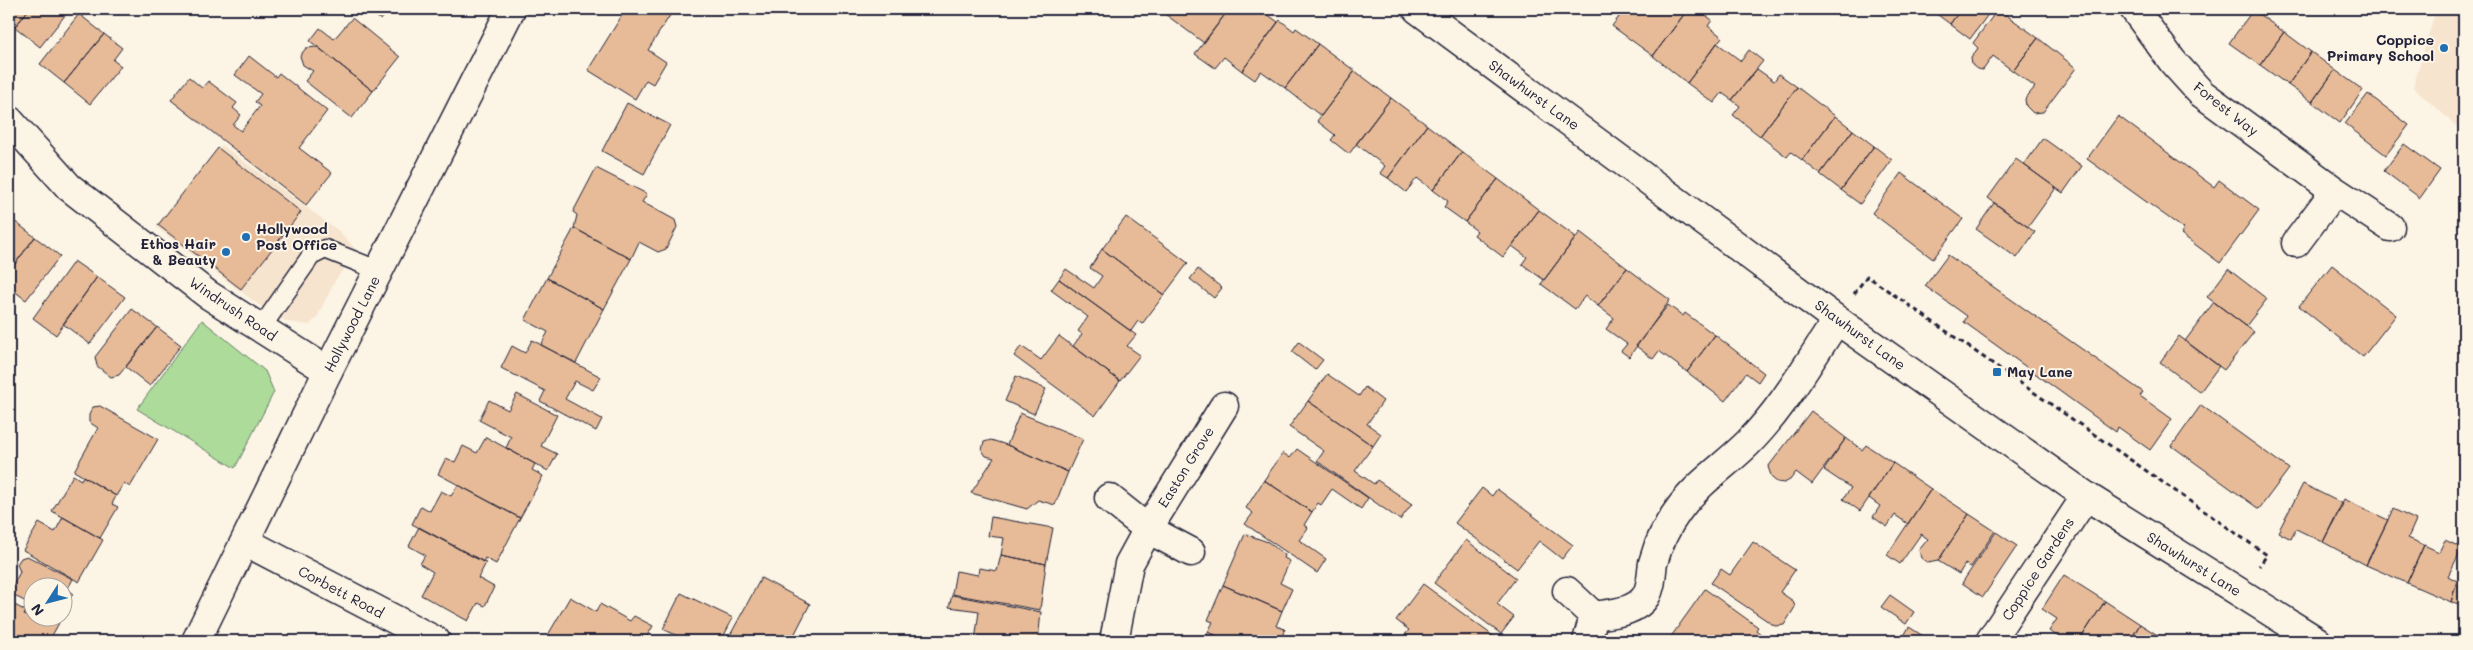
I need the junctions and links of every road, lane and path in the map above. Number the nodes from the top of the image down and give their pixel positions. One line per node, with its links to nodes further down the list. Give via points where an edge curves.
1 (511, 9): 8 (street, Hollywood Lane)
2 (1417, 9): 9 (street, Shawhurst Lane)
3 (2134, 9): 5 (street, Forest Way, via 2173,62 2201,93)
4 (9, 120): 10 (street, Windrush Road, via 69,187 207,294)
5 (2336, 191): 6 (street, Forest Way); 7 (street)
6 (2390, 227)
7 (2296, 243)
8 (380, 271): 10 (lane, via 325,249 311,256); 11 (street, Hollywood Lane)
9 (1837, 320): 13 (street, Shawhurst Lane); 19 (path, via 1867,276 2267,555); 20 (street, via 1764,424 1678,510 1662,538 1645,597 1633,607)
10 (261, 328): 11 (street, Windrush Road)
11 (328, 371): 16 (street, Hollywood Lane)
12 (1224, 406): 15 (street, Easton Grove)
13 (2086, 496): 19 (street, Shawhurst Lane); 24 (street, Coppice Gardens)
14 (1109, 498): 15 (street)
15 (1148, 528): 17 (street); 23 (street, Easton Grove, via 1129,564)
16 (246, 542): 21 (street, Hollywood Lane); 22 (street, Corbett Road)
17 (1191, 552)
18 (1567, 591): 20 (street)
19 (2240, 593): 25 (street, Shawhurst Lane)
20 (1590, 629)
21 (196, 641)
22 (436, 641)
23 (1114, 641)
24 (1990, 641)
25 (2316, 641)

